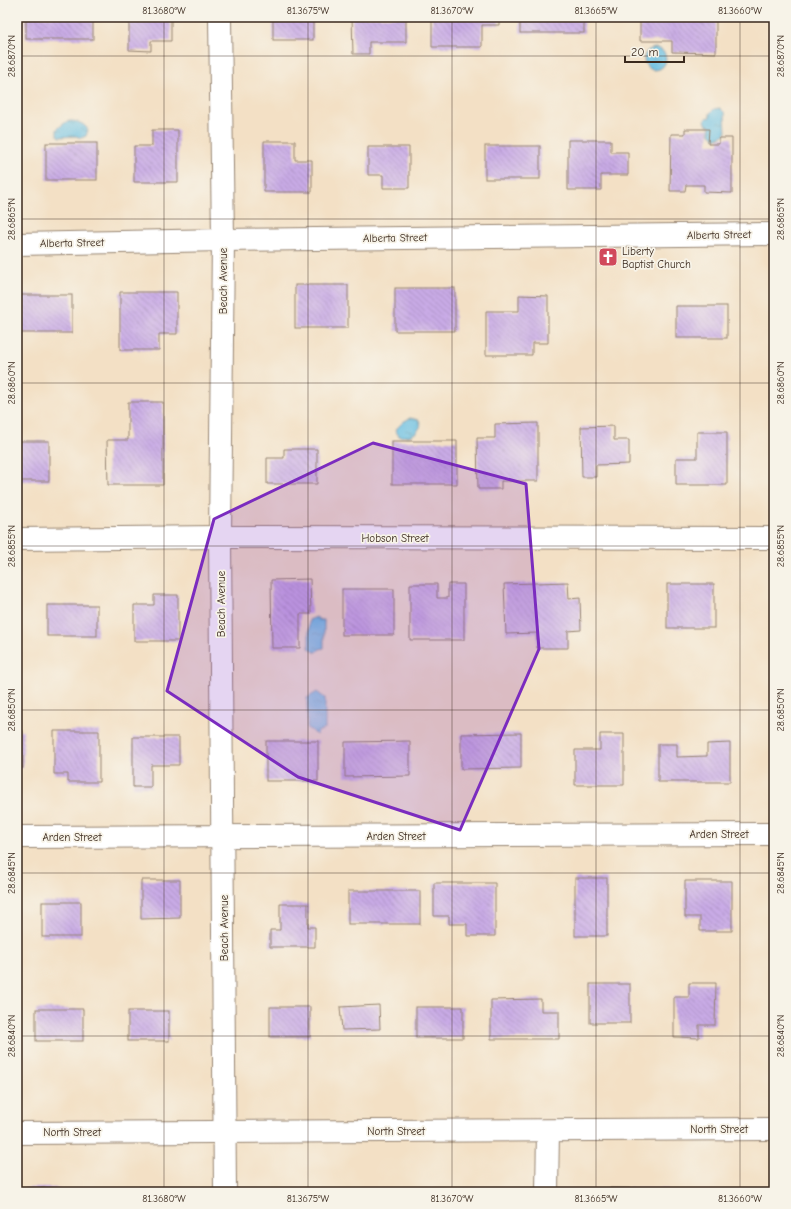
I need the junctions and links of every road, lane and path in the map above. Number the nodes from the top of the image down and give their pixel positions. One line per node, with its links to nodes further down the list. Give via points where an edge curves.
1 (220, 17): 3 (street, Beach Avenue)
2 (774, 234): 3 (street, Alberta Street)
3 (223, 240): 4 (street, Alberta Street); 5 (street, Beach Avenue)
4 (17, 244)
5 (220, 537): 6 (street, Hobson Street); 7 (street, Hobson Street); 10 (street, Beach Avenue)
6 (774, 538)
7 (17, 540)
8 (774, 834): 10 (street, Arden Street)
9 (17, 837): 10 (street, Arden Street)
10 (223, 837): 13 (street, Beach Avenue)
11 (774, 1129): 12 (street, North Street)
12 (548, 1131): 13 (street, North Street); 16 (street)
13 (225, 1132): 14 (street, North Street); 15 (street, Beach Avenue)
14 (17, 1133)
15 (225, 1192)
16 (547, 1192)

